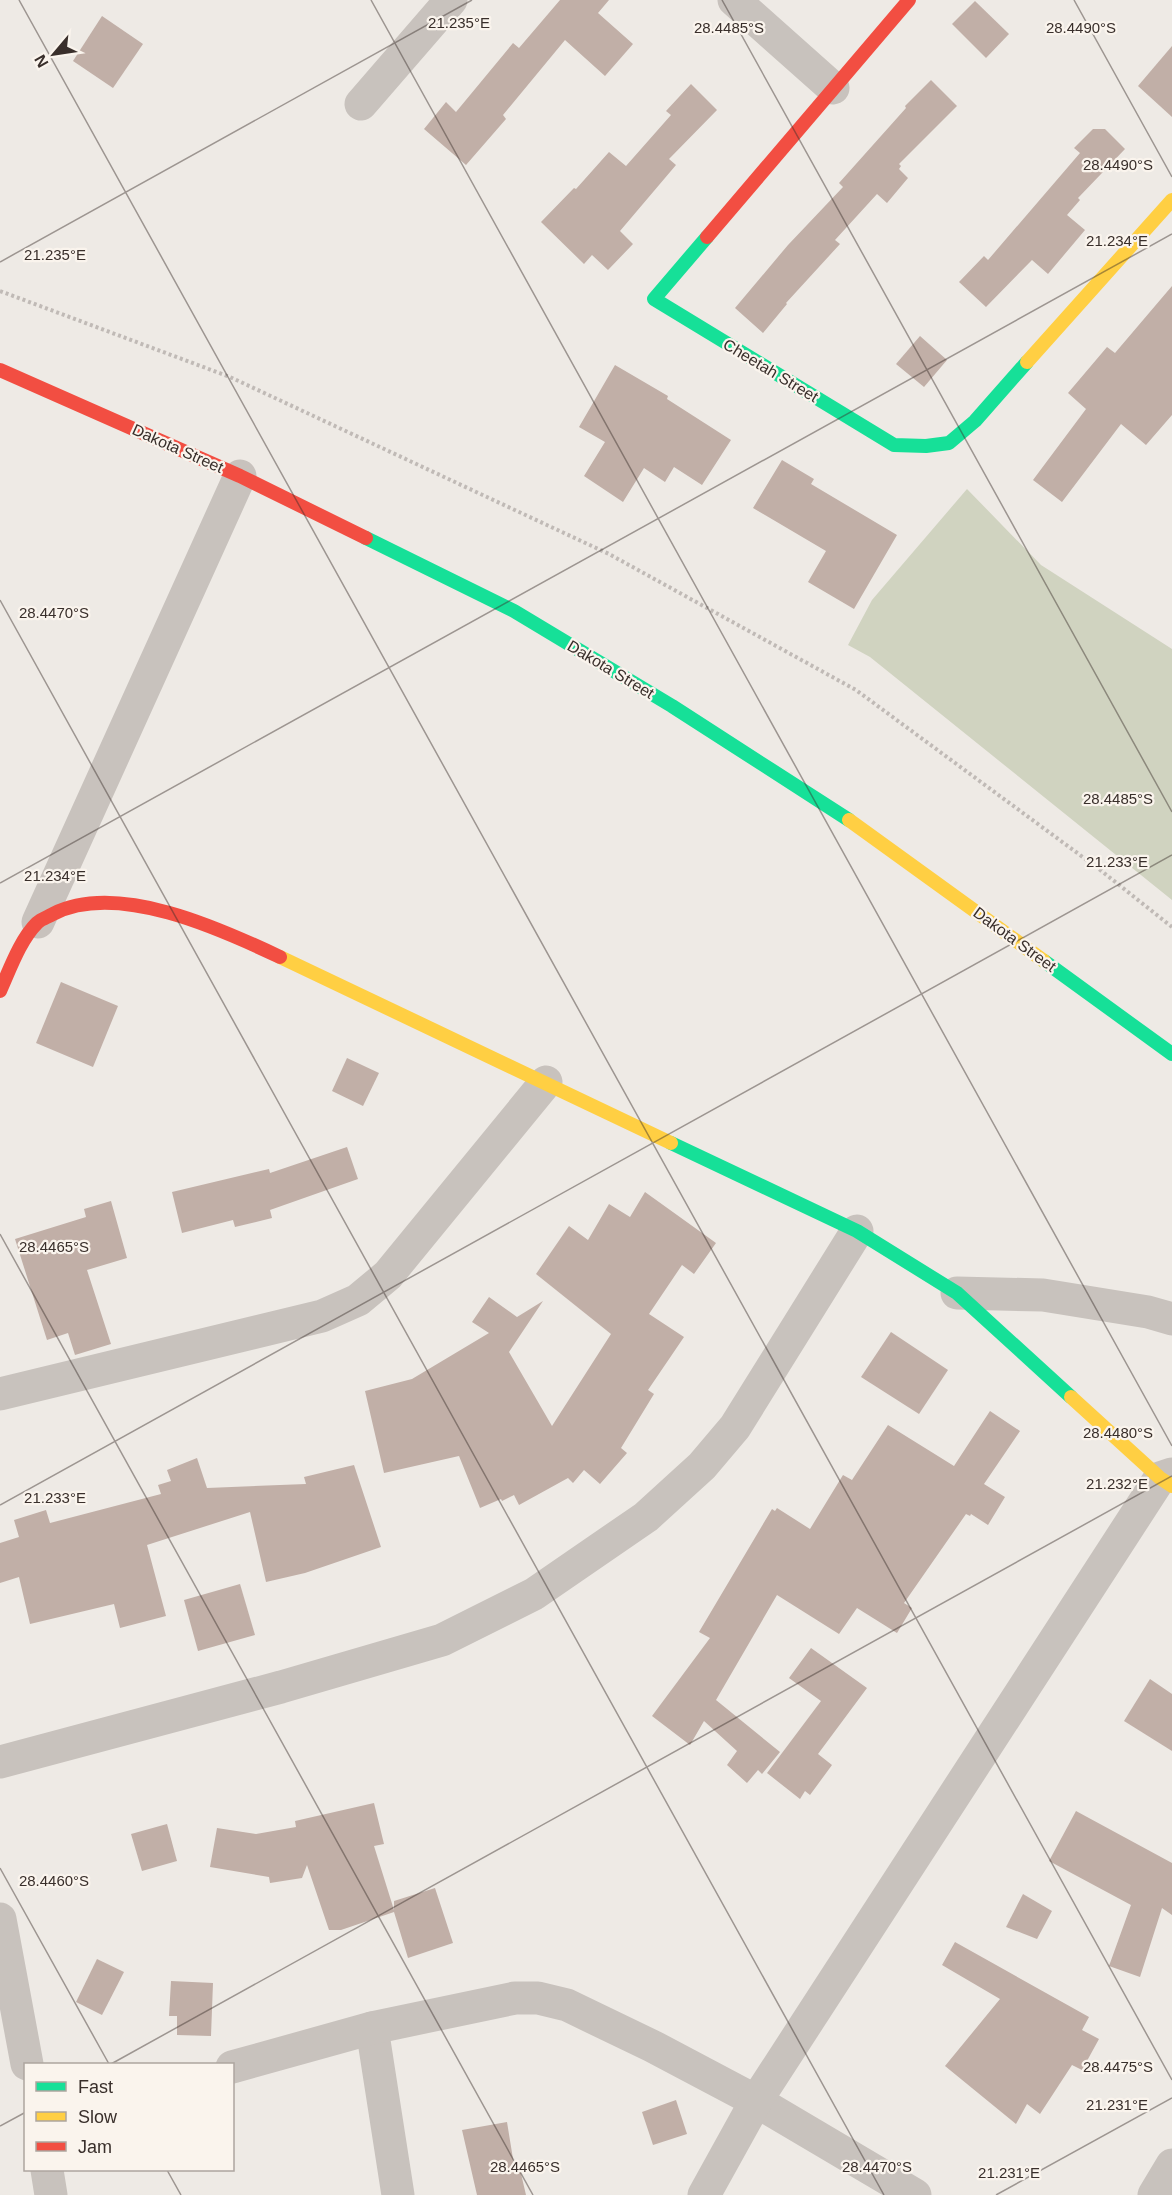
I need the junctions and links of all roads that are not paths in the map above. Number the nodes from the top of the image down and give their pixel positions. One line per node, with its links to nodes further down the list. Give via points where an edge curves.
1 (451, 0): 5 (street)
2 (734, 0): 4 (street)
3 (909, 0): 4 (street, Cheetah Street)
4 (833, 88): 6 (street, Cheetah Street, via 654,299 894,445 949,443 975,421)
5 (361, 104)
6 (1172, 201)
7 (0, 369): 8 (street, Dakota Street)
8 (240, 476): 9 (street); 11 (street, Dakota Street, via 514,611 672,706 855,824)
9 (38, 921): 10 (street, via 17,953); 12 (street, via 63,909 98,902 163,910 252,944)
10 (0, 991)
11 (1172, 1054)
12 (546, 1082): 13 (street); 16 (street, via 388,1275 358,1300 322,1316)
13 (857, 1231): 14 (street); 18 (street, via 735,1427 702,1466 646,1517 534,1594 442,1640)
14 (957, 1293): 15 (street, via 1043,1295); 17 (street)
15 (1172, 1319)
16 (0, 1394)
17 (1168, 1480): 23 (street)
18 (0, 1762)
19 (0, 1919): 21 (street)
20 (372, 2028): 22 (street); 23 (street, via 515,1998 538,1998 567,2005); 27 (street)
21 (27, 2063)
22 (234, 2066)
23 (756, 2101): 28 (street); 29 (street)
24 (1172, 2165): 30 (street)
25 (47, 2171): 26 (street)
26 (51, 2195)
27 (398, 2195)
28 (704, 2195)
29 (915, 2195)
30 (1154, 2195)

